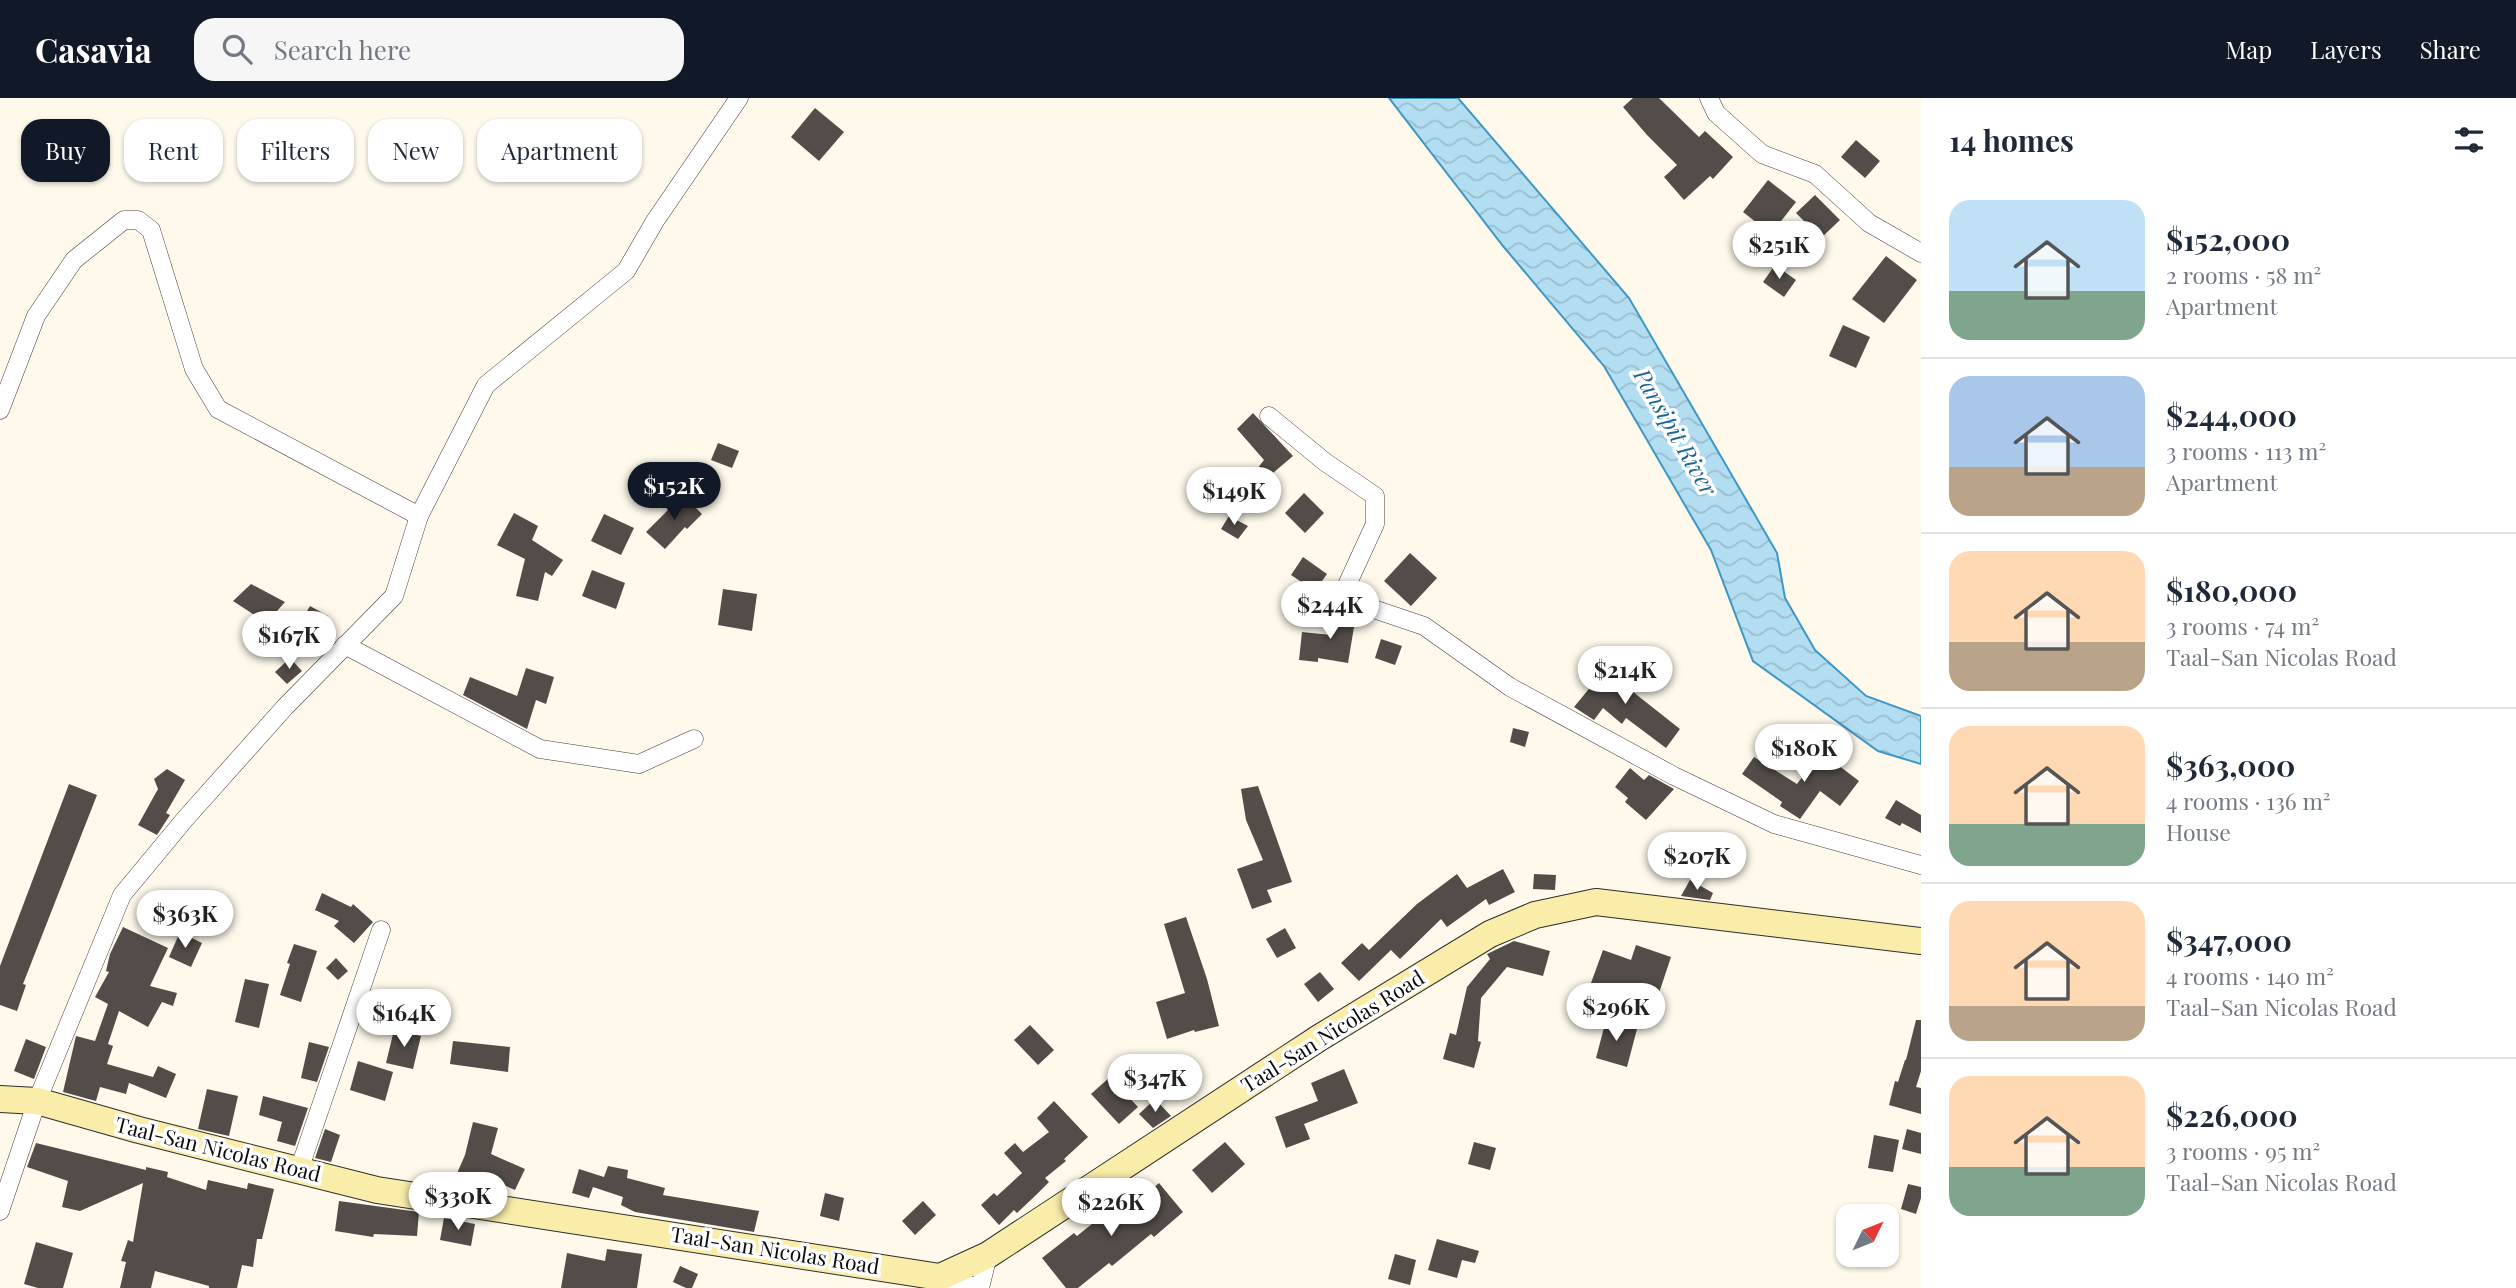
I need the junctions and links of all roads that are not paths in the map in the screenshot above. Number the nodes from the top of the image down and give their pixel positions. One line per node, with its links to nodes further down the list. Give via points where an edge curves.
1 (739, 98): 6 (street, via 626,271 486,385)
2 (1709, 98): 3 (street, via 1716,113 1762,154 1815,174 1869,223)
3 (1921, 253)
4 (0, 410): 6 (street, via 36,316 74,260 124,220 138,220 151,230 194,369 218,409)
5 (1269, 416): 9 (street, via 1375,496 1375,524 1341,598 1424,626 1510,687 1774,824)
6 (419, 516): 7 (street, via 394,596)
7 (345, 646): 8 (street, via 540,749 639,764); 13 (street, via 230,768 122,895)
8 (694, 739)
9 (1921, 865)
10 (382, 930): 14 (street)
11 (1921, 941): 16 (main road, Taal-San Nicolas Road, via 1596,902 1535,915 1490,934 1319,1038)
12 (0, 1098): 13 (main road, Taal-San Nicolas Road)
13 (37, 1101): 14 (main road, Taal-San Nicolas Road); 15 (street)
14 (299, 1170): 17 (main road, Taal-San Nicolas Road, via 377,1190)
15 (0, 1211)
16 (988, 1255): 17 (main road, Taal-San Nicolas Road); 19 (street)
17 (940, 1277): 18 (street)
18 (970, 1288)
19 (980, 1288)

